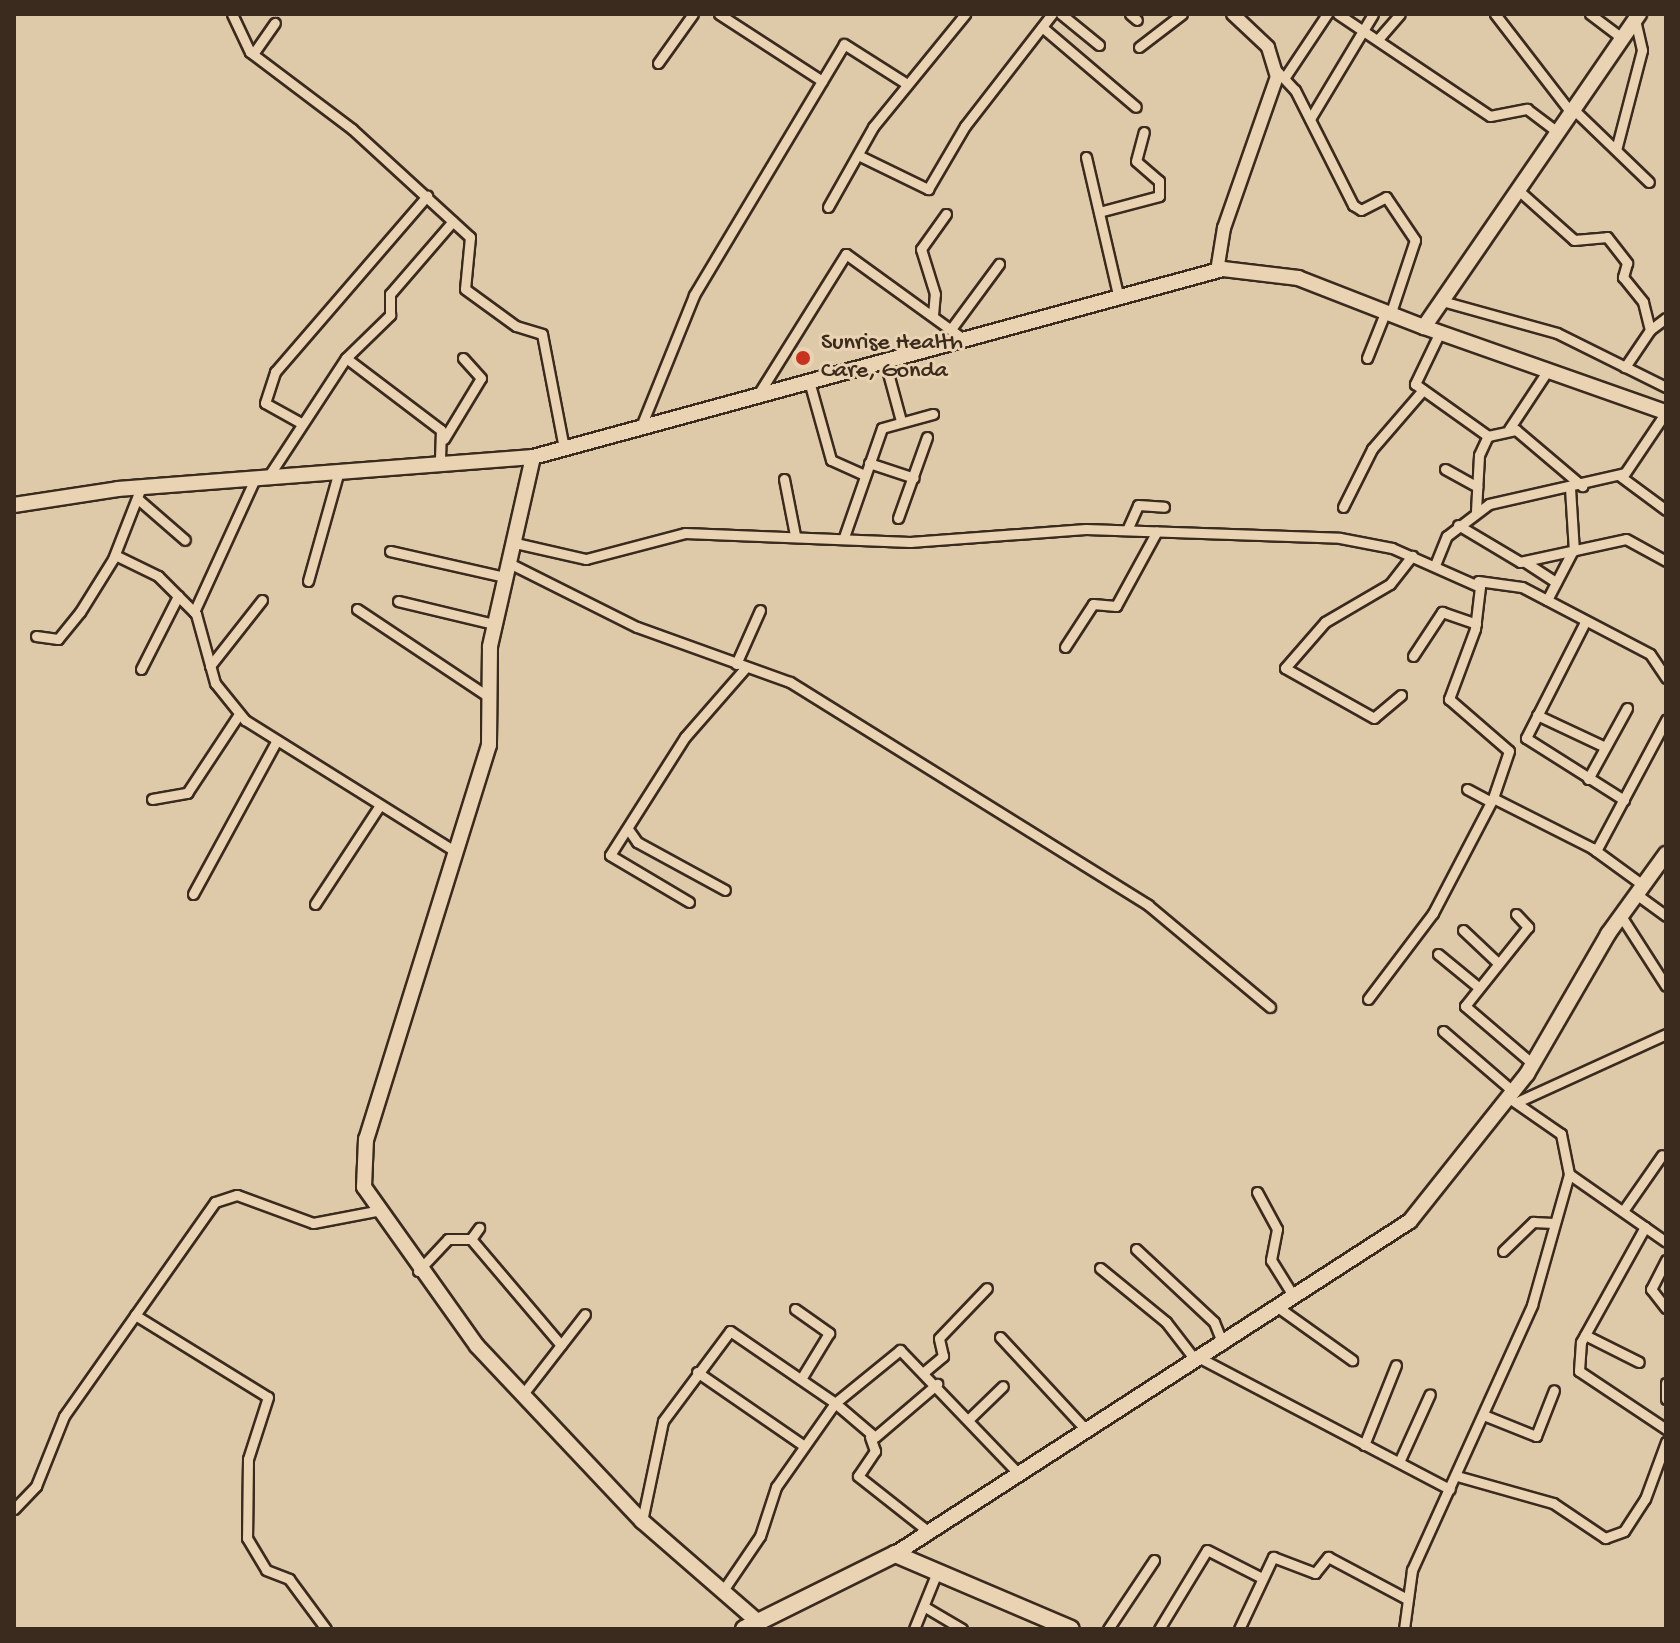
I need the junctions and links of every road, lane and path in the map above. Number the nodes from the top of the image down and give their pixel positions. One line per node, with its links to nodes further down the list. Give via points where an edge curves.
1 (232, 14): 23 (street)
2 (693, 14): 24 (street)
3 (719, 14): 26 (street)
4 (965, 14): 27 (street)
5 (1052, 14): 17 (street)
6 (1061, 14): 21 (street)
7 (1182, 14): 22 (street)
8 (1233, 14): 25 (street, via 1268,47)
9 (1327, 14): 25 (street)
10 (1338, 14): 18 (street)
11 (1373, 14): 18 (street)
12 (1400, 14): 19 (street)
13 (1495, 14): 29 (street)
14 (1590, 14): 20 (street)
15 (1637, 17): 20 (main road); 33 (street, via 1642,50)
16 (275, 23): 23 (street)
17 (1042, 27): 28 (street); 34 (street, via 965,126 928,189)
18 (1365, 27): 19 (street); 30 (street)
19 (1380, 37): 31 (street, via 1496,118 1523,108)
20 (1620, 37): 29 (main road)
21 (1099, 45)
22 (1139, 47)
23 (253, 54): 38 (street)
24 (658, 63)
25 (1281, 74): 30 (street); 44 (street, via 1224,228)
26 (822, 81): 27 (street, via 848,43); 69 (street, via 694,295)
27 (907, 84): 34 (street)
28 (1136, 107)
29 (1570, 108): 31 (main road); 33 (street)
30 (1310, 119): 47 (street, via 1353,205 1361,210 1386,197 1415,240)
31 (1555, 130): 37 (main road)
32 (1144, 132): 40 (street, via 1136,161 1159,181 1159,196)
33 (1616, 150): 36 (street)
34 (860, 156): 39 (street)
35 (1086, 157): 40 (street)
36 (1649, 182)
37 (1517, 189): 46 (main road); 52 (street, via 1574,240 1607,237 1627,263 1623,277 1643,302)
38 (427, 196): 42 (street); 68 (street, via 275,372 265,403)
39 (828, 207)
40 (1099, 212): 45 (street)
41 (946, 214): 48 (street, via 921,249 935,294)
42 (453, 221): 55 (street, via 390,294 390,315 367,345); 74 (street, via 473,241 465,289 516,326 542,334)
43 (999, 264): 51 (street)
44 (1217, 271): 45 (main road); 47 (main road, via 1298,278)
45 (1119, 299): 54 (main road)
46 (1442, 301): 50 (main road); 59 (street, via 1557,333)
47 (1388, 314): 50 (main road); 57 (street)
48 (933, 315): 51 (street); 64 (street, via 843,255)
49 (1666, 318): 52 (street)
50 (1424, 327): 53 (main road)
51 (951, 329): 54 (street)
52 (1650, 330): 59 (street)
53 (1440, 332): 60 (main road); 63 (street, via 1413,377)
54 (965, 340): 58 (main road)
55 (346, 358): 68 (street); 73 (street, via 403,408 437,426)
56 (463, 358): 73 (street, via 481,378)
57 (1367, 358)
58 (885, 362): 61 (main road); 67 (street)
59 (1625, 367): 62 (street)
60 (1548, 370): 65 (main road); 70 (street)
61 (809, 381): 64 (main road); 80 (street, via 831,460)
62 (1666, 387)
63 (1423, 390): 71 (street); 91 (street, via 1372,449)
64 (759, 393): 69 (main road)
65 (1664, 408): 81 (street)
66 (933, 414): 67 (street)
67 (901, 421): 77 (street, via 882,428)
68 (301, 423): 82 (street)
69 (642, 424): 74 (main road)
70 (1509, 429): 71 (street); 85 (street)
71 (1488, 436): 86 (street)
72 (927, 437): 83 (street)
73 (444, 439): 76 (street)
74 (564, 448): 75 (main road)
75 (533, 457): 76 (main road); 101 (main road)
76 (440, 462): 79 (main road)
77 (869, 463): 80 (street); 83 (street)
78 (1445, 469): 86 (street)
79 (339, 471): 82 (main road); 110 (street)
80 (865, 475): 99 (street)
81 (1620, 476): 85 (street); 92 (street)
82 (262, 478): 88 (main road); 119 (street)
83 (914, 478): 94 (street)
84 (784, 479): 98 (street)
85 (1582, 486): 87 (street)
86 (1477, 487): 93 (street)
87 (1570, 488): 93 (street); 103 (street)
88 (140, 493): 89 (main road); 100 (street); 104 (street)
89 (14, 505)
90 (1164, 507): 96 (street, via 1138,505)
91 (1343, 507)
92 (1666, 510)
93 (1476, 511): 95 (street)
94 (898, 518)
95 (1458, 525): 107 (street); 108 (street)
96 (1127, 530): 97 (street); 99 (street, via 910,542)
97 (1157, 531): 106 (street, via 1350,538); 124 (street, via 1116,606 1093,604)
98 (795, 535): 99 (street); 101 (street, via 678,534 586,559)
99 (844, 537)
100 (185, 540)
101 (511, 542): 109 (main road)
102 (390, 551): 109 (street)
103 (1573, 551): 105 (street, via 1626,539); 107 (street); 112 (street)
104 (115, 555): 113 (street); 123 (street, via 65,632 53,640)
105 (1664, 555)
106 (1412, 556): 108 (street); 130 (street, via 1390,584 1325,622 1285,668 1374,718)
107 (1525, 562): 112 (street)
108 (1435, 565): 111 (street)
109 (505, 570): 120 (main road); 126 (street)
110 (308, 581)
111 (1478, 581): 115 (street, via 1498,581); 121 (street)
112 (1556, 582): 115 (street)
113 (178, 596): 119 (street); 128 (street)
114 (262, 600): 127 (street)
115 (1547, 600): 122 (street)
116 (398, 601): 120 (street)
117 (357, 609): 131 (street)
118 (760, 610): 126 (street)
119 (194, 612): 127 (street)
120 (494, 624): 131 (main road)
121 (1476, 624): 125 (street, via 1442,612); 141 (street, via 1449,699 1509,751)
122 (1584, 624): 129 (street, via 1650,654); 134 (street)
123 (36, 636)
124 (1065, 647)
125 (1413, 656)
126 (741, 665): 144 (street, via 685,737); 162 (street, via 790,682 1055,843 1162,914)
127 (210, 666): 133 (street)
128 (141, 669)
129 (1666, 678)
130 (1401, 695)
131 (489, 697): 146 (main road, via 489,745)
132 (1627, 708): 137 (street)
133 (239, 714): 136 (street); 140 (street, via 187,793)
134 (1537, 715): 137 (street); 138 (street, via 1528,742)
135 (1666, 720): 142 (street, via 1645,747)
136 (277, 740): 143 (street); 150 (street)
137 (1605, 747): 138 (street)
138 (1588, 779): 142 (street)
139 (1467, 789): 141 (street)
140 (152, 799)
141 (1492, 800): 145 (street); 161 (street, via 1427,922)
142 (1624, 800): 145 (street)
143 (380, 805): 146 (street); 152 (street)
144 (628, 829): 148 (street, via 637,842); 151 (street, via 611,857)
145 (1596, 851): 149 (street)
146 (456, 852): 170 (main road, via 366,1139 362,1172)
147 (1666, 854): 149 (main road)
148 (725, 890)
149 (1640, 890): 154 (main road); 155 (street)
150 (193, 894)
151 (689, 902)
152 (315, 904)
153 (1516, 914): 158 (street, via 1529,926)
154 (1621, 916): 160 (street); 165 (main road)
155 (1666, 916)
156 (1463, 930): 158 (street)
157 (1438, 954): 159 (street)
158 (1498, 963): 159 (street)
159 (1477, 986): 165 (street, via 1465,1006)
160 (1666, 986)
161 (1368, 999)
162 (1270, 1007)
163 (1443, 1031): 166 (street)
164 (1666, 1034): 166 (street)
165 (1533, 1064): 166 (main road)
166 (1513, 1098): 168 (street, via 1561,1134); 183 (main road, via 1410,1221)
167 (1662, 1155): 171 (street)
168 (1569, 1174): 171 (street); 172 (street)
169 (1257, 1192): 183 (street, via 1277,1229 1271,1260)
170 (376, 1211): 181 (main road); 188 (street, via 313,1223 222,1196)
171 (1623, 1211): 173 (street)
172 (1553, 1223): 178 (street, via 1533,1222); 208 (street, via 1532,1305)
173 (1645, 1227): 176 (street); 189 (street)
174 (479, 1228): 175 (street)
175 (471, 1239): 181 (street, via 448,1239); 192 (street)
176 (1666, 1242)
177 (1136, 1249): 191 (street, via 1214,1322)
178 (1503, 1251)
179 (1666, 1260): 185 (street, via 1651,1289)
180 (1100, 1268): 193 (street, via 1166,1322)
181 (418, 1271): 204 (main road)
182 (987, 1288): 198 (street, via 941,1336 943,1356)
183 (1294, 1297): 184 (main road)
184 (1279, 1308): 191 (main road); 194 (street)
185 (1666, 1308)
186 (795, 1309): 199 (street, via 829,1333)
187 (585, 1314): 192 (street)
188 (135, 1315): 220 (street, via 56,1428 36,1486); 231 (street, via 268,1397 248,1459 247,1538 266,1570 289,1579)
189 (1585, 1335): 195 (street); 210 (street, via 1579,1371)
190 (1000, 1337): 211 (street)
191 (1223, 1344): 193 (main road)
192 (561, 1345): 204 (street)
193 (1198, 1360): 211 (main road); 215 (street)
194 (1352, 1360)
195 (1639, 1362)
196 (1396, 1365): 215 (street)
197 (697, 1372): 199 (street, via 730,1331); 214 (street); 221 (street, via 658,1431)
198 (924, 1372): 201 (street); 207 (street, via 895,1350)
199 (801, 1379): 207 (street)
200 (1666, 1383): 206 (street)
201 (937, 1384): 209 (street); 212 (street)
202 (1003, 1386): 209 (street)
203 (1554, 1390): 208 (street, via 1536,1436)
204 (523, 1394): 221 (main road)
205 (1430, 1394): 216 (street)
206 (1666, 1399)
207 (835, 1403): 212 (street); 214 (street)
208 (1486, 1416): 218 (street)
209 (969, 1419): 217 (street)
210 (1666, 1429)
211 (1087, 1431): 217 (main road)
212 (870, 1437): 222 (street, via 875,1451 858,1476)
213 (1666, 1442): 218 (street, via 1645,1499 1624,1531 1605,1538 1553,1503)
214 (803, 1445): 227 (street, via 753,1549)
215 (1364, 1445): 216 (street)
216 (1400, 1460): 219 (street)
217 (1020, 1475): 222 (main road)
218 (1457, 1476): 219 (street)
219 (1450, 1489): 228 (street)
220 (14, 1509)
221 (642, 1521): 227 (main road)
222 (929, 1532): 223 (main road)
223 (895, 1554): 225 (highway); 230 (highway)
224 (1154, 1560): 235 (street)
225 (937, 1572): 229 (street); 234 (highway)
226 (1260, 1577): 228 (street, via 1273,1557 1315,1573 1325,1556); 236 (street, via 1207,1550); 237 (street)
227 (724, 1589): 230 (main road)
228 (1407, 1599): 238 (street)
229 (925, 1607): 232 (street); 233 (street)
230 (751, 1626)
231 (326, 1629)
232 (914, 1629)
233 (962, 1629)
234 (1071, 1629)
235 (1108, 1629)
236 (1159, 1629)
237 (1239, 1629)
238 (1404, 1629)

